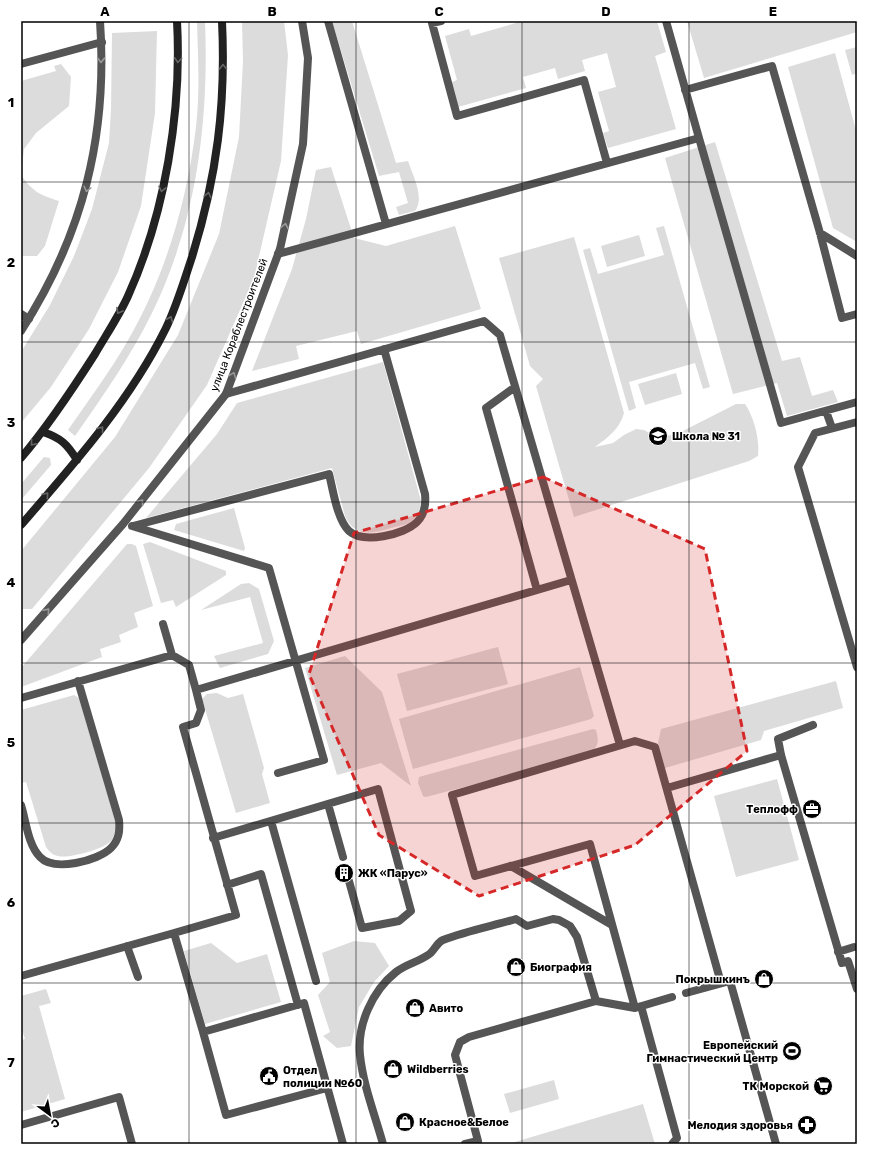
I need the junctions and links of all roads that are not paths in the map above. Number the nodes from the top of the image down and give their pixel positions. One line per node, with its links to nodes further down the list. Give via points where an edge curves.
1 (100, 21): 8 (street)
2 (177, 21): 28 (main road, one-way to 28, via 178,48 169,155 158,208 144,255 128,297 78,382)
3 (222, 21): 30 (main road, one-way to 3, via 113,413 144,365 166,328 180,294 202,226 219,143 223,68)
4 (302, 21): 15 (street, улица Кораблестроителей, one-way to 4, via 303,144 308,58)
5 (328, 21): 13 (street)
6 (441, 21): 12 (street, via 432,24 457,116 584,80)
7 (666, 21): 10 (street)
8 (102, 42): 9 (street); 19 (street, one-way to 19, via 100,108 93,163 85,195 64,255)
9 (21, 64)
10 (685, 90): 11 (street); 14 (street, via 772,66)
11 (699, 138): 12 (street); 25 (street, via 781,423)
12 (606, 164): 13 (street)
13 (386, 224): 15 (street)
14 (820, 233): 16 (street); 18 (street, via 842,318)
15 (278, 254): 23 (street, улица Кораблестроителей, one-way to 15)
16 (857, 256)
17 (21, 314): 19 (street)
18 (857, 314)
19 (29, 319): 20 (street)
20 (21, 331)
21 (384, 349): 22 (street, via 484,321 500,335); 23 (street); 33 (street, via 425,494 422,516 412,526 376,538 354,535 341,518 329,474)
22 (515, 387): 34 (street); 35 (street, via 486,408)
23 (226, 394): 31 (street, улица Кораблестроителей, one-way to 23)
24 (857, 402): 25 (street)
25 (826, 411): 27 (street)
26 (857, 422): 27 (street)
27 (832, 428): 40 (street, via 815,433 798,467)
28 (43, 432): 29 (main road, one-way to 29); 30 (main road, via 69,446)
29 (21, 458)
30 (77, 460): 32 (main road, one-way to 30)
31 (123, 524): 33 (street); 37 (street, улица Кораблестроителей, one-way to 31)
32 (21, 525)
33 (133, 526): 39 (street, via 269,568)
34 (571, 580): 35 (street); 45 (street)
35 (537, 590): 39 (street)
36 (164, 624): 38 (street)
37 (23, 635)
38 (172, 655): 41 (street); 42 (street, via 189,664)
39 (296, 660): 42 (street); 47 (street, via 324,760)
40 (857, 666)
41 (78, 681): 43 (street); 50 (street, via 119,820 116,842 106,853 73,864 61,866 47,862 40,858 33,845)
42 (196, 690): 52 (street, via 202,710 196,723 183,727)
43 (21, 698)
44 (813, 725): 46 (street, via 778,740)
45 (620, 745): 48 (street, via 636,741 655,747); 54 (street, via 452,795 475,876)
46 (781, 755): 48 (street); 61 (street)
47 (278, 773)
48 (667, 788): 65 (street)
49 (328, 804): 51 (street); 53 (street); 55 (street, via 378,789 411,911 399,921 362,928)
50 (21, 805)
51 (271, 821): 52 (street); 64 (street)
52 (213, 838): 56 (street)
53 (343, 857)
54 (511, 866): 57 (street); 57 (street, via 590,844)
55 (350, 881)
56 (227, 885): 58 (street, via 236,915); 70 (street, via 261,874)
57 (612, 925): 71 (street)
58 (174, 933): 59 (street); 72 (street)
59 (127, 946): 62 (street); 63 (street)
60 (854, 947): 61 (street)
61 (838, 952): 66 (street, via 842,963 848,961)
62 (21, 976)
63 (138, 977)
64 (316, 981)
65 (721, 983): 67 (street); 80 (street, via 730,981)
66 (857, 989)
67 (686, 993)
68 (672, 997): 71 (street)
69 (596, 1001): 71 (street); 77 (street, via 574,931 559,920 547,920 527,926 516,919 441,941 429,955 411,962 382,985 364,1018 360,1036 360,1055); 78 (street, via 469,1037 460,1042 455,1055 478,1140)
70 (298, 1005): 72 (street); 73 (street, via 304,1003)
71 (638, 1007): 79 (street, via 677,1138)
72 (203, 1032): 73 (street, via 226,1115)
73 (327, 1088): 76 (street)
74 (21, 1125): 75 (street, via 119,1097)
75 (132, 1144)
76 (343, 1144)
77 (383, 1144)
78 (465, 1144)
79 (672, 1144)
80 (776, 1144)

